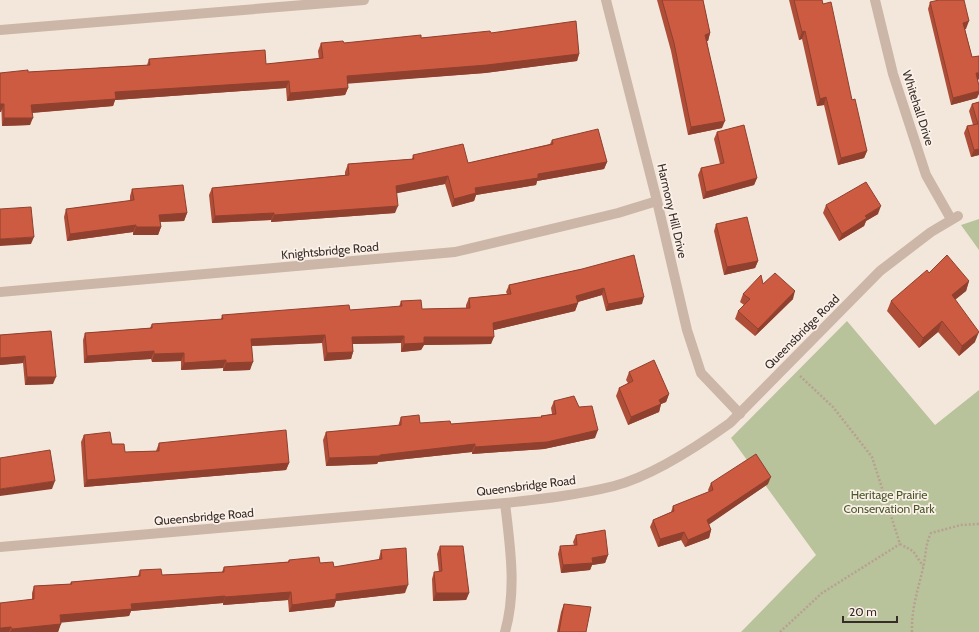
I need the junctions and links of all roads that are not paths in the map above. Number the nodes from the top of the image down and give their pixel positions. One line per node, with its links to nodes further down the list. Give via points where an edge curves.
1 (364, 0): 4 (street)
2 (606, 0): 5 (street, Harmony Hill Drive)
3 (875, 0): 6 (street, Whitehall Drive, via 893,74 926,175)
4 (0, 30)
5 (657, 201): 7 (street, Knightsbridge Road, via 618,213 455,252); 8 (street, Harmony Hill Drive, via 686,330 700,373)
6 (955, 217): 8 (street, Queensbridge Road, via 880,271)
7 (0, 292)
8 (740, 414): 9 (street, Queensbridge Road, via 702,443 657,468 615,485 564,496)
9 (505, 503): 10 (street, Queensbridge Road); 11 (street, via 512,586 510,615)
10 (0, 547)
11 (505, 632)

